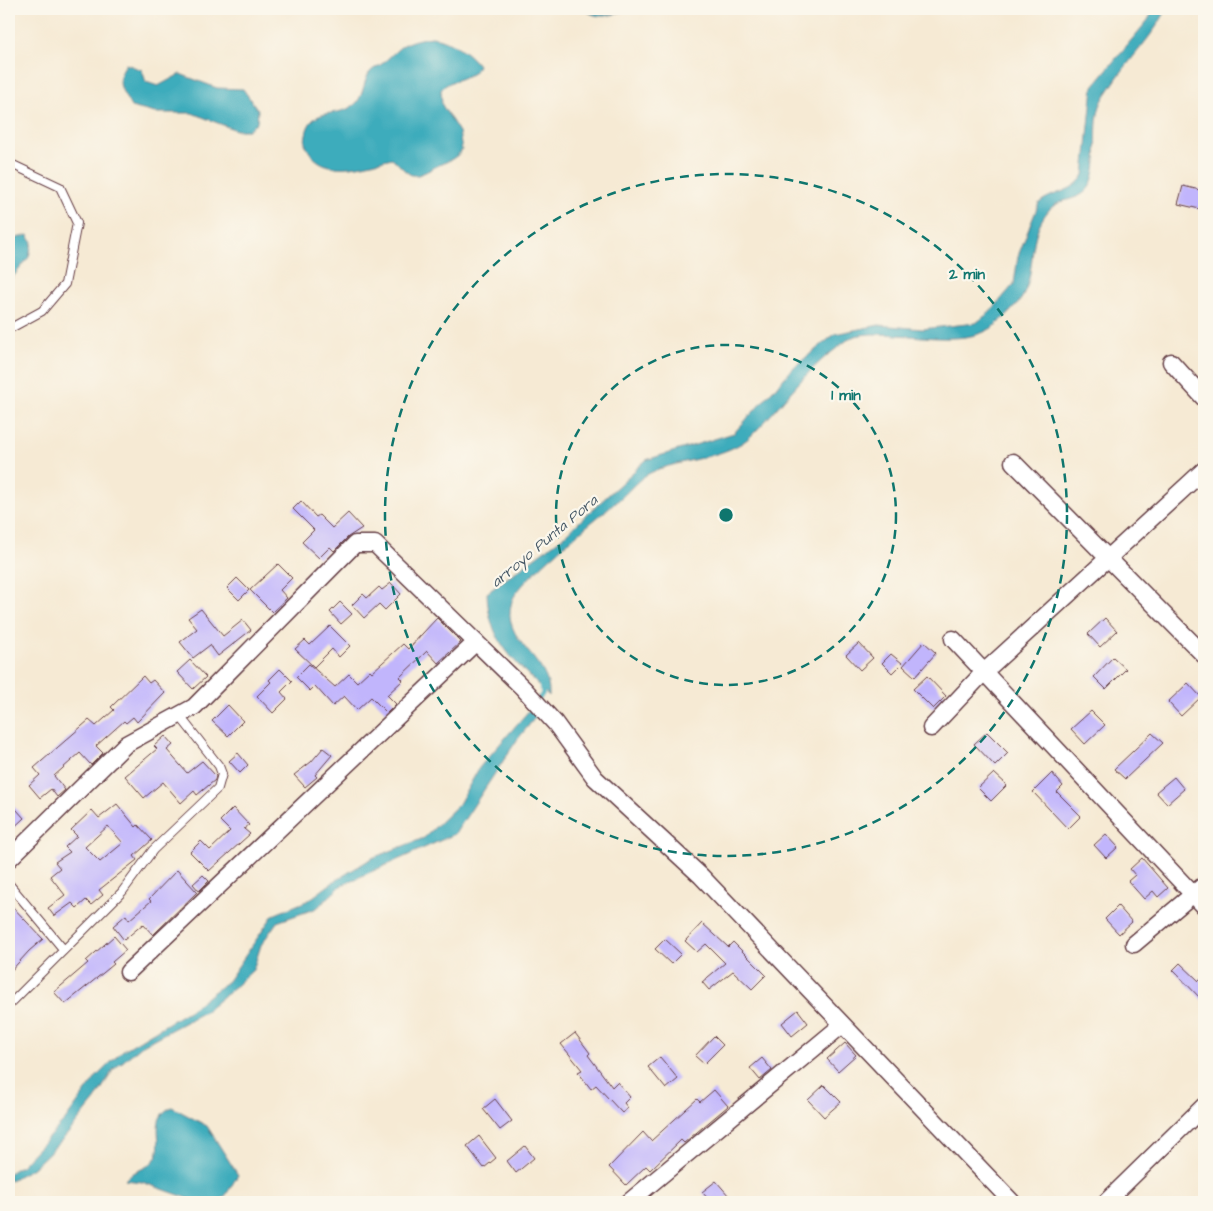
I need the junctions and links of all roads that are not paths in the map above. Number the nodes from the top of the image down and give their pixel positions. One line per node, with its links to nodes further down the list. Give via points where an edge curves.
1 (9, 163): 2 (lane, via 60,187 77,223 65,284 42,311)
2 (9, 329)
3 (1171, 362): 4 (street)
4 (1204, 398)
5 (1013, 462): 7 (street)
6 (1204, 470): 7 (street)
7 (1108, 558): 10 (street); 11 (street)
8 (952, 639): 11 (street)
9 (476, 642): 12 (street, via 380,548 375,544 355,544 194,707); 19 (street); 21 (street, via 555,723 595,778 701,876)
10 (1204, 655)
11 (984, 672): 13 (street); 16 (street)
12 (179, 715): 14 (street, via 126,744); 18 (lane, via 219,766 222,774 218,788 153,850 122,892)
13 (931, 728)
14 (9, 860)
15 (9, 884): 18 (lane)
16 (1201, 895): 17 (street)
17 (1134, 944)
18 (64, 950): 20 (lane)
19 (128, 972)
20 (9, 1005)
21 (842, 1025): 23 (street); 24 (street)
22 (1204, 1106): 25 (street)
23 (629, 1202)
24 (1012, 1202)
25 (1106, 1202)

